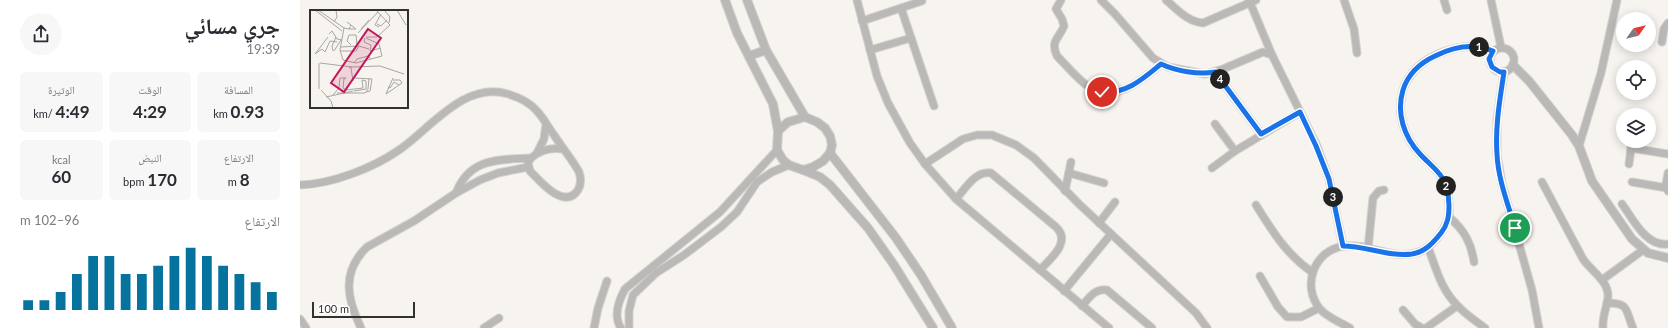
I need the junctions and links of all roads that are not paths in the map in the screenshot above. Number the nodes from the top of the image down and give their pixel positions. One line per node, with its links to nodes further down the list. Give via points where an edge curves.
1 (725, 0): 25 (street)
2 (747, 0): 20 (street)
3 (857, 0): 15 (street)
4 (1061, 0): 26 (street, via 1056,9 1064,26 1054,42 1054,50 1086,84 1102,92 1121,91 1142,80)
5 (1101, 0): 26 (street)
6 (1166, 0): 12 (street, via 1188,18 1203,23)
7 (1344, 0): 23 (street, via 1354,29)
8 (1444, 0): 14 (street)
9 (1491, 0): 19 (street)
10 (1617, 0): 37 (street, via 1601,73)
11 (922, 1): 13 (street)
12 (1252, 1): 24 (street)
13 (902, 8): 15 (street); 17 (street)
14 (1447, 10)
15 (862, 21): 21 (street)
16 (1668, 23): 18 (street, via 1664,29)
17 (911, 38): 21 (street); 30 (street)
18 (1662, 42)
19 (1501, 47): 22 (street); 27 (street, via 1512,52)
20 (766, 50): 25 (street); 32 (street)
21 (870, 50): 48 (street, via 888,103)
22 (1493, 51): 29 (street, via 1489,59 1490,64 1496,70); 68 (street, via 1484,47 1462,47 1437,55 1414,71 1402,94 1400,104 1404,130 1419,153 1446,184)
23 (1357, 53)
24 (1272, 55): 28 (street, via 1263,52); 31 (street)
25 (749, 56): 35 (street, via 773,104)
26 (1161, 64): 28 (street, via 1205,74)
27 (1513, 65): 29 (street); 37 (street, via 1529,81)
28 (1215, 72): 36 (street)
29 (1504, 72): 110 (street, via 1497,120 1497,155 1502,184 1532,290)
30 (934, 106)
31 (1300, 112): 36 (street); 73 (street, via 1329,179)
32 (805, 116): 35 (street, via 788,122); 44 (street, via 828,132 831,140)
33 (546, 124): 40 (street); 43 (street, via 544,139); 59 (street, via 537,111 519,98 498,92 483,92 456,104 404,146 375,164 325,181)
34 (1215, 124): 42 (street)
35 (778, 131): 41 (street)
36 (1261, 134): 42 (street)
37 (1579, 146): 76 (street, via 1592,181 1632,239)
38 (1632, 148): 49 (street)
39 (1644, 148): 45 (street)
40 (563, 149): 43 (street, via 549,148); 51 (street, via 578,169 580,176 580,184 575,194 564,196 552,193)
41 (778, 150): 50 (street); 72 (street, via 720,212)
42 (1235, 150): 52 (street)
43 (537, 153): 46 (street)
44 (830, 153): 53 (street, via 819,164); 102 (street, via 896,238)
45 (1668, 154)
46 (531, 158): 51 (street); 63 (street, via 497,160 478,165 465,176)
47 (1071, 162): 55 (street)
48 (925, 164): 62 (street, via 963,139 977,135 992,135 1025,151); 64 (street)
49 (1629, 164)
50 (789, 165): 53 (street); 77 (street, via 757,182 737,212)
51 (528, 167): 63 (street, via 498,173)
52 (1212, 168)
53 (803, 170): 101 (street, via 830,185 868,228)
54 (1668, 172): 60 (street)
55 (1069, 173): 58 (street); 62 (street)
56 (1542, 182): 83 (street, via 1586,264)
57 (1632, 182): 60 (street)
58 (1104, 183)
59 (300, 185)
60 (1667, 189)
61 (1384, 190): 75 (street, via 1379,191 1373,198)
62 (1065, 191): 69 (street)
63 (456, 192): 96 (street, via 414,221 367,247 357,258 351,271 348,288)
64 (956, 199): 80 (street); 80 (street, via 978,175 991,173 1056,227 1061,234 1061,244)
65 (1115, 202): 69 (street)
66 (1622, 204): 71 (street, via 1647,238 1657,243)
67 (1256, 205): 81 (street, via 1283,247)
68 (1449, 217): 74 (street, via 1443,230); 79 (street, via 1469,240)
69 (1099, 224): 70 (street)
70 (1110, 234): 86 (street); 105 (street, via 1196,313)
71 (1668, 244)
72 (680, 246): 77 (street); 85 (street)
73 (1343, 246): 75 (street); 81 (street, via 1328,253)
74 (1428, 247): 75 (street, via 1419,252 1406,254); 90 (street, via 1443,286)
75 (1368, 249)
76 (1643, 250): 78 (street); 83 (street)
77 (684, 255): 87 (street, via 656,273)
78 (1668, 258)
79 (1474, 262)
80 (1040, 270): 86 (street)
81 (1312, 272): 91 (street, via 1311,287)
82 (1260, 276): 91 (street, via 1278,307 1287,317 1301,317)
83 (1602, 280): 88 (street, via 1608,293)
84 (607, 281): 98 (street)
85 (625, 289): 87 (street); 99 (street, via 618,307 618,324)
86 (1064, 291): 89 (street)
87 (633, 295): 100 (street, via 629,311)
88 (1607, 303): 111 (street, via 1603,315); 112 (street, via 1625,306)
89 (1082, 306): 103 (street); 104 (street, via 1095,292 1107,290)
90 (1457, 306): 108 (street); 109 (street)
91 (1319, 308): 106 (street, via 1330,318)
92 (1403, 310): 107 (street)
93 (499, 318): 97 (street)
94 (300, 319): 95 (street)
95 (306, 328)
96 (361, 328)
97 (484, 328)
98 (594, 328)
99 (621, 328)
100 (629, 328)
101 (933, 328)
102 (952, 328)
103 (1109, 328)
104 (1152, 328)
105 (1207, 328)
106 (1350, 328)
107 (1422, 328)
108 (1426, 328)
109 (1485, 328)
110 (1539, 328)
111 (1603, 328)
112 (1633, 328)

